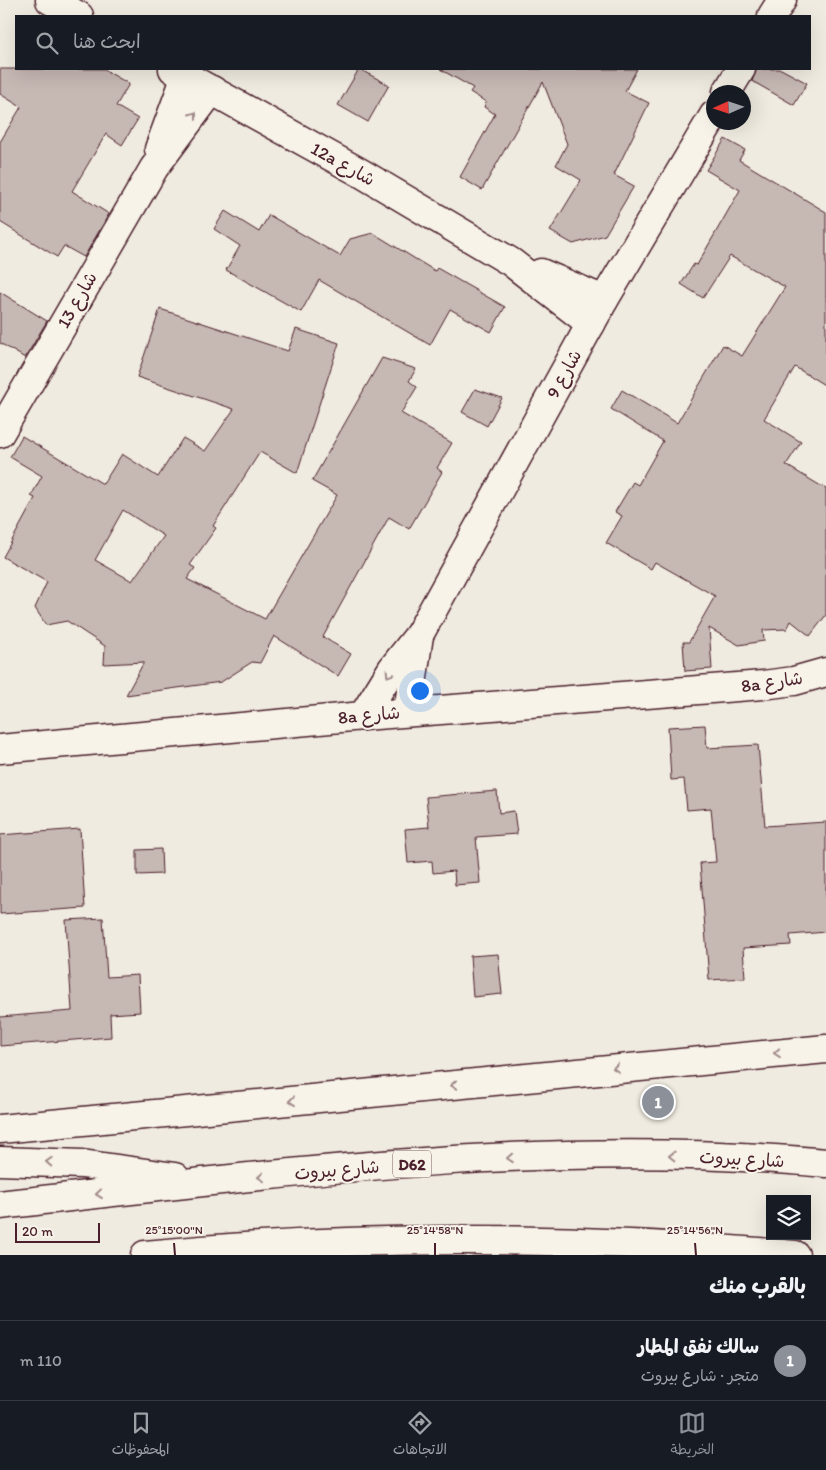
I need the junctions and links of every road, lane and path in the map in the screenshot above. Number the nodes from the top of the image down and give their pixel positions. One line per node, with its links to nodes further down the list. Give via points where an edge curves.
1 (50, 0): 2 (street)
2 (77, 15)
3 (740, 70): 5 (street)
4 (180, 72): 6 (street, 12a شارع); 8 (street, شارع 13)
5 (731, 85)
6 (212, 90): 8 (street, شارع 13, one-way to 6); 9 (street, 12a شارع)
7 (706, 128): 10 (street, شارع 9)
8 (154, 168): 12 (street, شارع 13)
9 (511, 262): 10 (street, 12a شارع); 11 (street, 12a شارع)
10 (604, 300): 11 (street, شارع 9)
11 (591, 324): 13 (street, شارع 9)
12 (0, 433)
13 (419, 635): 15 (street, شارع 9); 16 (street, شارع 9, one-way to 16, via 392,669)
14 (822, 679): 15 (street, 8a شارع)
15 (408, 712): 16 (street, 8a شارع)
16 (363, 716): 17 (street, 8a شارع)
17 (0, 749)
18 (826, 1049): 19 (street, one-way to 19)
19 (0, 1129)
20 (0, 1161): 22 (street, one-way to 20, via 139,1170 82,1164)
21 (826, 1163): 22 (street, شارع بيروت / D62, one-way to 22, via 686,1156 519,1157)
22 (201, 1182): 23 (street, شارع بيروت / D62, one-way to 23)
23 (0, 1205)
24 (405, 1242): 25 (street, via 266,1246); 26 (street); 27 (street, via 639,1244)
25 (146, 1255)
26 (340, 1255)
27 (795, 1255)

